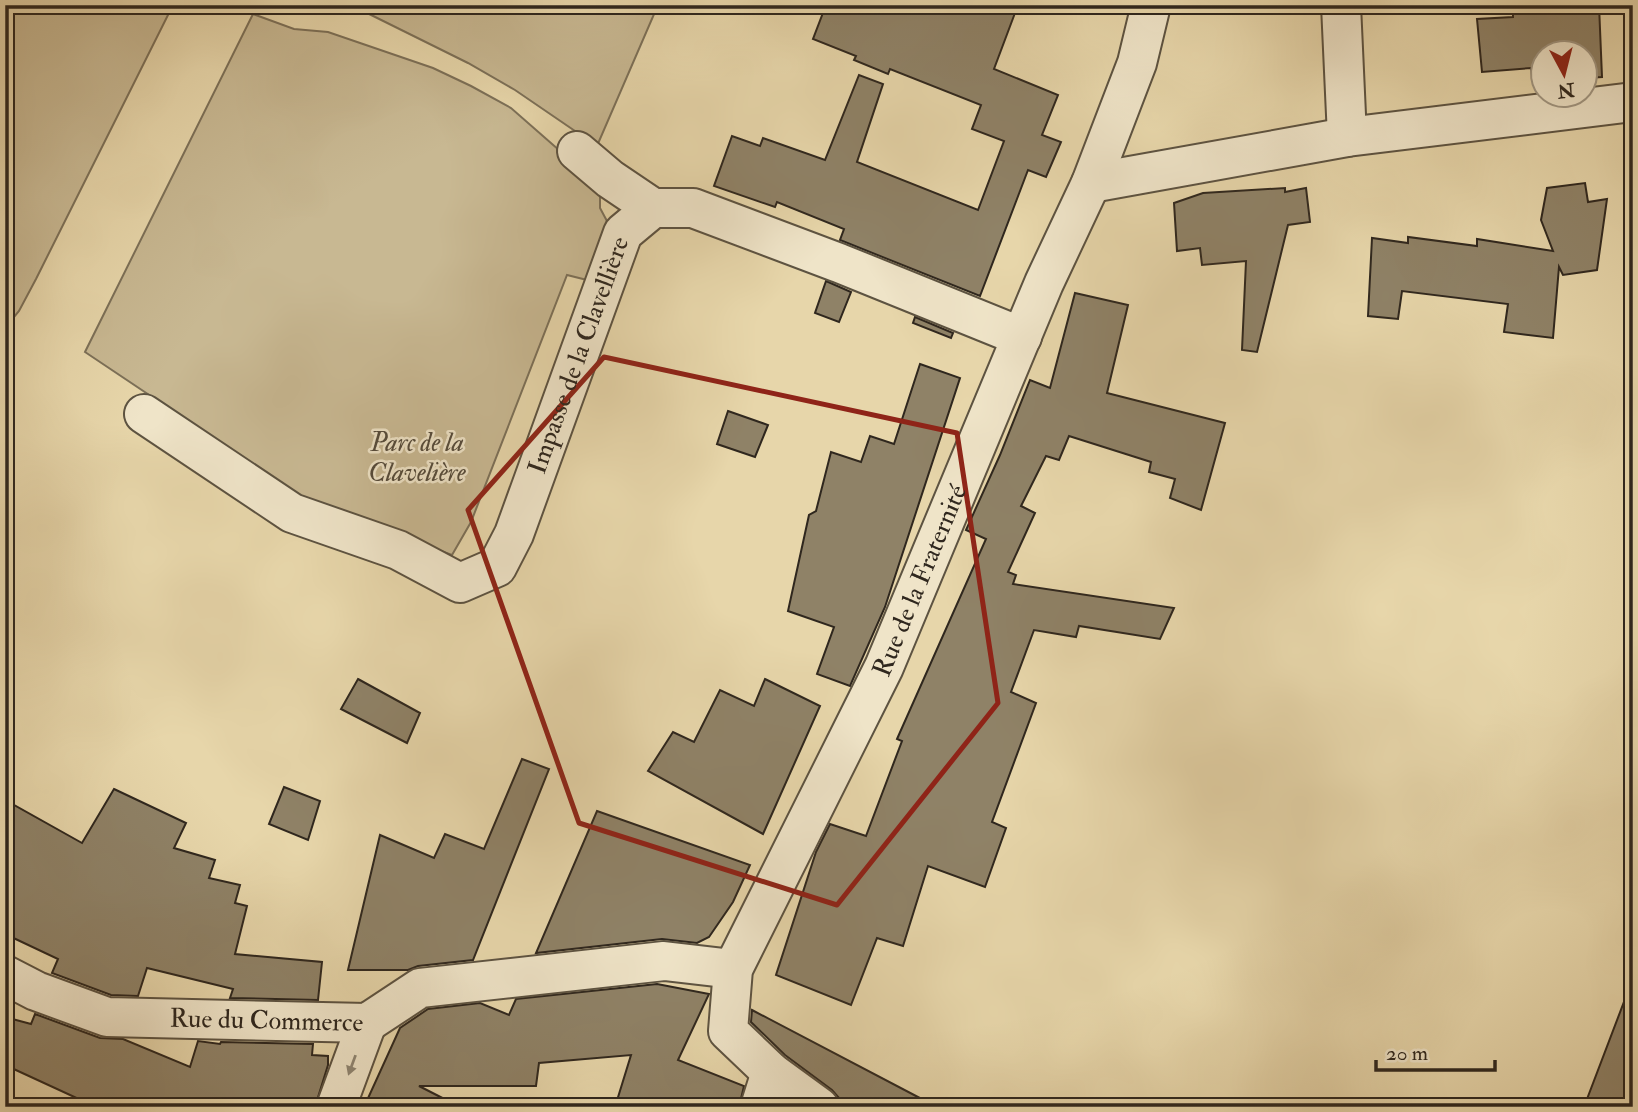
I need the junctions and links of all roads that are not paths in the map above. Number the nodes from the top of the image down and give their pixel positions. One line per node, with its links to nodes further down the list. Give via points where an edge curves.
1 (1151, 5): 6 (street, Rue de la Fraternité, via 1137,64)
2 (1341, 5): 4 (street)
3 (1633, 102): 4 (street)
4 (1347, 137): 6 (street)
5 (577, 151): 7 (street)
6 (1091, 183): 8 (street, Rue de la Fraternité)
7 (653, 208): 8 (street, Impasse de la Clavellière, via 693,208); 9 (street, Impasse de la Clavellière, via 623,233 498,567 460,583 398,550 292,513)
8 (1022, 337): 10 (street, Rue de la Fraternité, via 884,667)
9 (144, 414)
10 (733, 969): 12 (street, Rue du Commerce, via 664,961 420,988); 13 (street, via 728,1031)
11 (5, 975): 12 (street, Rue du Commerce, via 107,1017)
12 (367, 1023): 14 (street, one-way to 14)
13 (766, 1089): 15 (street)
14 (336, 1107)
15 (820, 1107)

